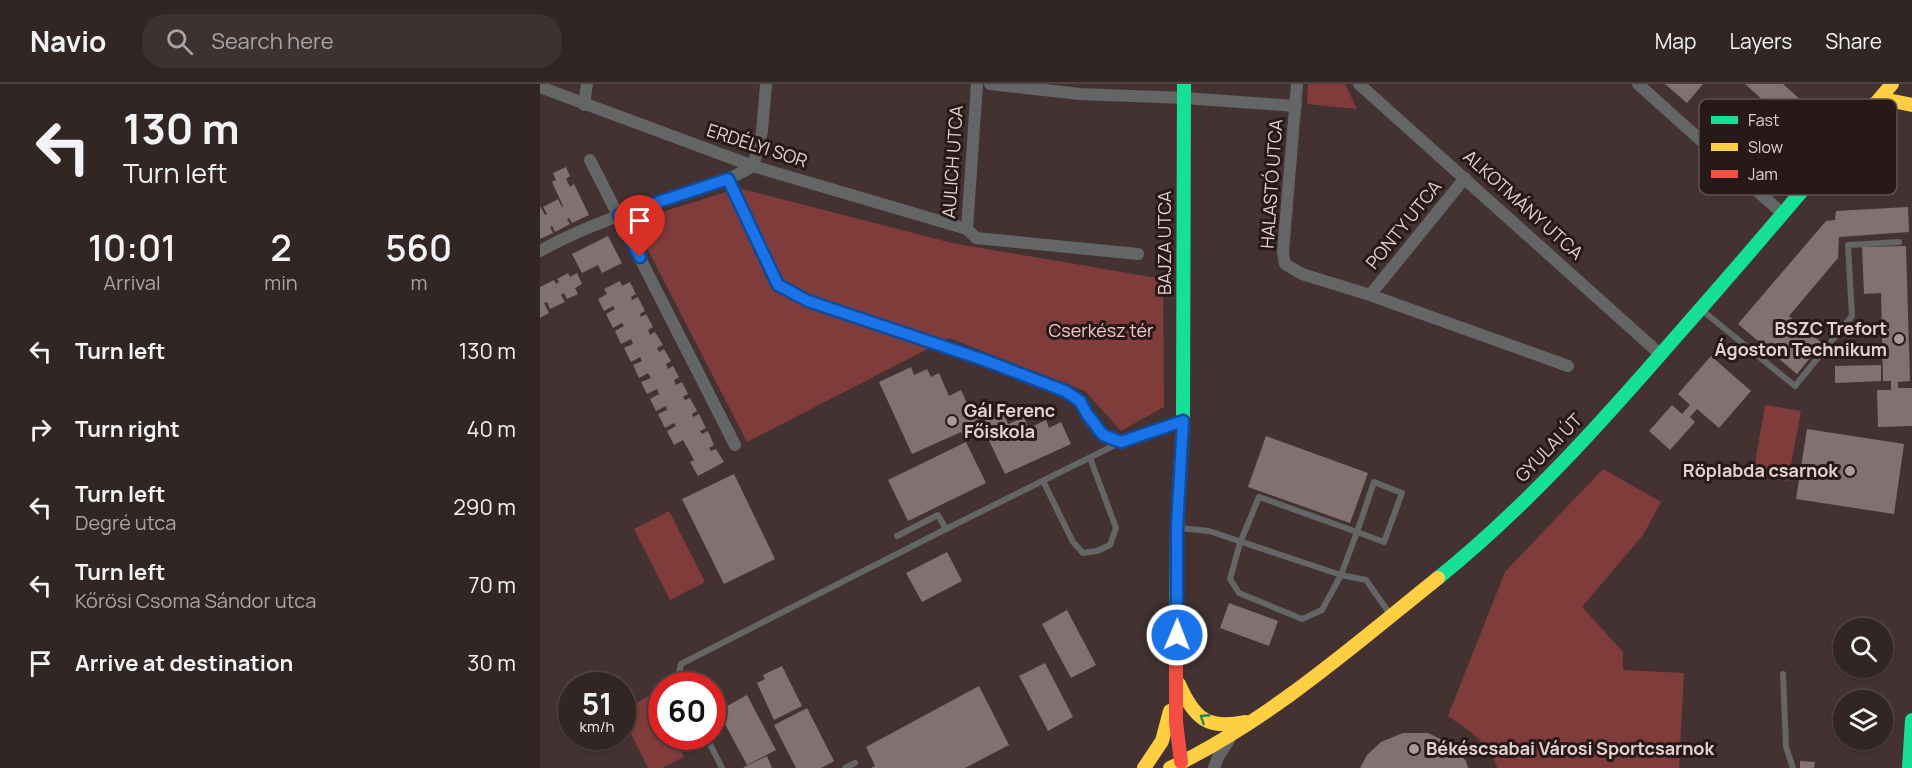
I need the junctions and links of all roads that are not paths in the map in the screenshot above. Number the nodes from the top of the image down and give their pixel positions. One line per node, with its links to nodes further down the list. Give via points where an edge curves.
1 (587, 84): 14 (street)
2 (766, 84): 19 (street, via 762,132)
3 (977, 84): 26 (street, AULICH UTCA)
4 (990, 84): 11 (street, via 1080,94)
5 (1184, 84): 11 (main road, BAJZA UTCA)
6 (1297, 84): 16 (street, HALASTÓ UTCA)
7 (1359, 84): 20 (street, ALKOTMÁNY UTCA)
8 (1638, 84): 17 (street)
9 (1892, 84): 12 (main road, GYULAI ÚT)
10 (540, 87): 14 (street, ERDÉLYI SOR)
11 (1184, 98): 16 (street); 34 (main road, BAJZA UTCA)
12 (1878, 99)
13 (1897, 102): 15 (main road)
14 (585, 105): 19 (street, ERDÉLYI SOR)
15 (1912, 105)
16 (1296, 106): 30 (street, HALASTÓ UTCA, via 1285,264 1302,274)
17 (1699, 139)
18 (590, 160): 25 (street)
19 (753, 166): 21 (street); 26 (street, ERDÉLYI SOR)
20 (1465, 178): 30 (street, PONTY UTCA); 32 (street, ALKOTMÁNY UTCA)
21 (728, 179): 25 (street); 35 (street, via 778,285 808,301 1065,391 1080,401 1103,435)
22 (1762, 195): 24 (street)
23 (1799, 195): 24 (main road, GYULAI ÚT)
24 (1783, 214): 31 (main road, GYULAI ÚT)
25 (619, 215): 28 (street); 36 (street)
26 (971, 233): 29 (street, ERDÉLYI SOR)
27 (1899, 242): 31 (lane, via 1848,245 1852,315 1795,386)
28 (540, 251)
29 (1138, 254)
30 (1370, 295): 33 (street)
31 (1700, 309): 32 (main road, GYULAI ÚT)
32 (1661, 355): 45 (main road, GYULAI ÚT, via 1518,506 1444,573)
33 (1568, 366)
34 (1183, 421): 35 (lane); 39 (main road, BAJZA UTCA)
35 (1121, 442): 37 (lane)
36 (735, 445)
37 (1090, 458): 38 (lane); 38 (lane, via 1116,528 1110,545 1083,553 1073,542)
38 (1043, 481): 40 (lane)
39 (1177, 528): 43 (lane, via 1209,531); 48 (main road, BAJZA UTCA)
40 (946, 529): 42 (lane, via 938,515); 46 (lane, via 681,664)
41 (1357, 532): 41 (lane, via 1384,542 1402,493 1374,482); 43 (lane, via 1259,497); 44 (lane)
42 (897, 536)
43 (1240, 543): 44 (lane); 44 (lane, via 1230,579 1239,593 1302,619 1322,610)
44 (1341, 575): 45 (lane, via 1366,580)
45 (1390, 615): 50 (main road, GYULAI ÚT)
46 (679, 672)
47 (1784, 674): 59 (lane, via 1786,747)
48 (1176, 676): 50 (main road, one-way to 48, via 1218,726 1206,722 1186,703); 54 (main road, BAJZA UTCA); 57 (main road, via 1167,730 1157,753)
49 (1912, 720): 60 (main road)
50 (1254, 721): 51 (main road, GYULAI ÚT)
51 (1234, 733): 54 (main road, GYULAI ÚT); 58 (street)
52 (713, 750): 55 (lane)
53 (855, 763): 56 (lane)
54 (1178, 766)
55 (722, 768)
56 (845, 768)
57 (1144, 768)
58 (1214, 768)
59 (1793, 768)
60 (1909, 768)

